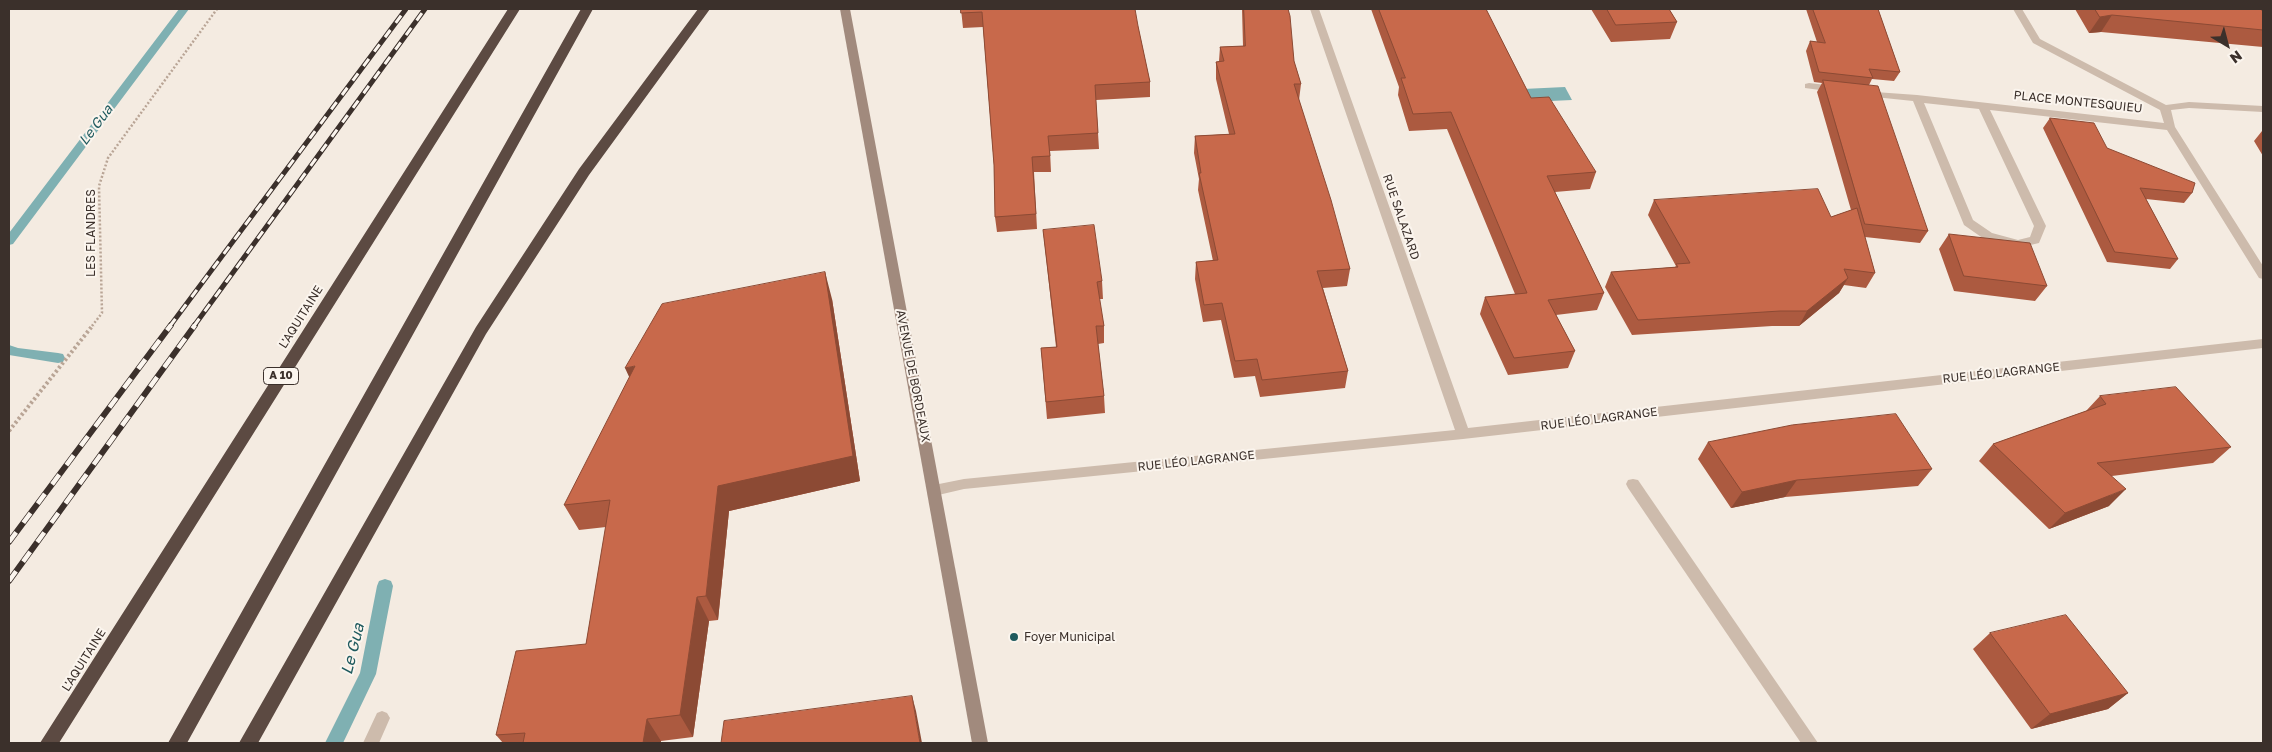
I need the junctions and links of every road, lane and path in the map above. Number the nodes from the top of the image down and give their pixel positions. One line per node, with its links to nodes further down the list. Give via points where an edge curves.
1 (217, 9): 16 (path, LES FLANDRES, via 108,158 100,186 102,313)
2 (514, 9): 21 (highway, L'AQUITAINE / A 10)
3 (588, 9): 22 (highway)
4 (704, 9): 23 (highway, via 584,172 481,331)
5 (845, 9): 19 (main road, AVENUE DE BORDEAUX)
6 (1314, 9): 17 (street, RUE SALAZARD)
7 (2018, 9): 11 (street, via 2036,41)
8 (1809, 86): 9 (street, PLACE MONTESQUIEU)
9 (1917, 98): 10 (street, PLACE MONTESQUIEU); 10 (street, via 1968,222 1988,236 2018,244 2035,240 2040,226)
10 (1983, 106): 13 (street, PLACE MONTESQUIEU)
11 (2165, 108): 12 (street, via 2189,104); 13 (street)
12 (2263, 109)
13 (2170, 126): 14 (street)
14 (2263, 275)
15 (2263, 344): 17 (street, RUE LÉO LAGRANGE)
16 (9, 432)
17 (1463, 434): 19 (street, RUE LÉO LAGRANGE, via 964,484)
18 (1633, 484): 26 (street)
19 (934, 490): 25 (main road, AVENUE DE BORDEAUX)
20 (382, 718): 24 (street)
21 (49, 743)
22 (178, 743)
23 (248, 743)
24 (371, 743)
25 (980, 743)
26 (1810, 743)

